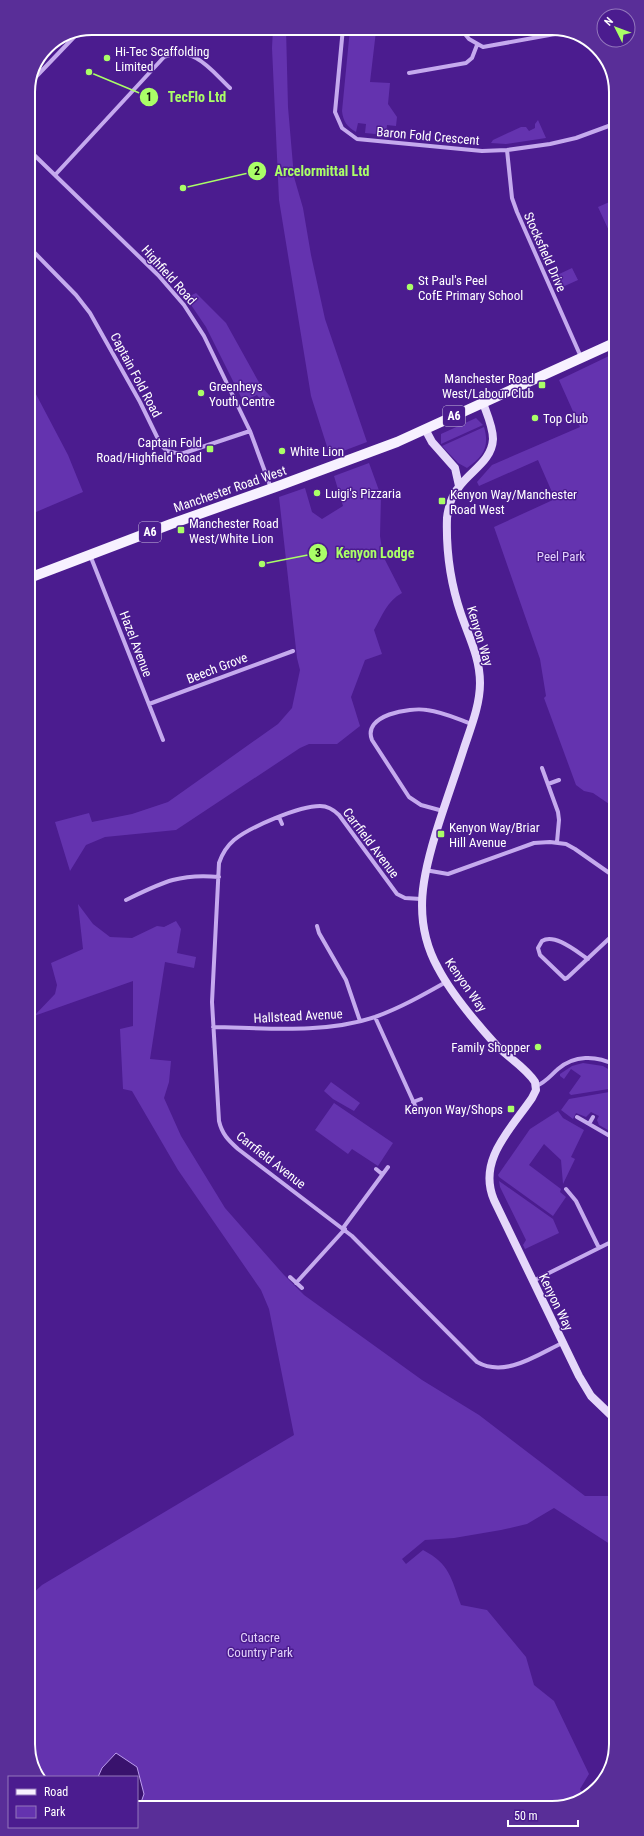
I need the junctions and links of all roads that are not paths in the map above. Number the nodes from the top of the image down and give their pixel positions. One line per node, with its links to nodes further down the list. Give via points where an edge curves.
1 (342, 35): 10 (street, Baron Fold Crescent, via 335,112 346,132 363,140 482,151)
2 (465, 35): 5 (street)
3 (550, 35): 5 (street, via 488,47)
4 (73, 38): 7 (street)
5 (477, 45): 6 (street, via 472,58 466,63)
6 (409, 73)
7 (38, 75)
8 (230, 88): 12 (street, via 202,61 192,56 175,53 164,57)
9 (609, 127): 10 (street, Baron Fold Crescent, via 570,139)
10 (507, 150): 15 (street, Stocksfield Drive, via 512,198 517,212)
11 (35, 156): 12 (street, Highfield Road)
12 (55, 175): 18 (street, Highfield Road, via 158,275 184,305 204,336)
13 (35, 253): 18 (street, Captain Fold Road, via 90,313 130,383 161,445 167,451 181,454)
14 (609, 345): 15 (main road, Manchester Road West / A6)
15 (582, 358): 16 (main road, Manchester Road West / A6)
16 (483, 403): 17 (main road, Manchester Road West / A6); 19 (street, Kenyon Way, via 490,423 492,445 485,459)
17 (425, 429): 19 (street, via 432,442 455,468); 20 (main road, Manchester Road West / A6)
18 (250, 431): 20 (street, Highfield Road)
19 (459, 486): 25 (street, Kenyon Way, via 449,508 447,532 455,593 478,662 479,690)
20 (271, 489): 21 (main road, Manchester Road West / A6)
21 (90, 555): 22 (main road, Manchester Road West / A6); 24 (street, Hazel Avenue)
22 (35, 576)
23 (293, 651): 24 (street, Beech Grove)
24 (149, 704): 26 (street, Hazel Avenue)
25 (472, 724): 30 (street, Kenyon Way); 30 (street, via 429,710 413,709 378,720 370,728 372,740 409,797 421,805)
26 (164, 740)
27 (542, 768): 29 (street)
28 (559, 780): 29 (street)
29 (548, 784): 33 (street, via 559,820)
30 (443, 811): 34 (street, Kenyon Way)
31 (279, 817): 32 (street); 36 (street, Carrfield Avenue, via 233,841 221,857); 37 (street, Carrfield Avenue, via 319,806 335,811 397,894 405,898)
32 (282, 824)
33 (556, 842): 34 (street, via 534,843 448,874); 35 (street, via 575,849)
34 (425, 870): 37 (street, Kenyon Way)
35 (609, 873)
36 (218, 877): 38 (street, via 179,877); 45 (street, Carrfield Avenue)
37 (421, 899): 42 (street, Kenyon Way, via 422,919 428,944)
38 (126, 900)
39 (318, 926): 44 (street, via 319,933 346,980)
40 (609, 939): 41 (street)
41 (588, 959): 41 (street, via 550,938 542,941 538,948 540,955 565,979)
42 (446, 982): 43 (street, Hallstead Avenue, via 412,1001); 47 (street, Kenyon Way, via 491,1038 530,1076)
43 (375, 1017): 44 (street, Hallstead Avenue); 49 (street)
44 (360, 1021): 45 (street, Hallstead Avenue, via 325,1027)
45 (213, 1027): 59 (street, Carrfield Avenue, via 219,1121 228,1140)
46 (609, 1062): 47 (street, via 600,1058 580,1058 563,1065 546,1081)
47 (536, 1086): 63 (street, Kenyon Way, via 532,1098 496,1150 488,1177 494,1200)
48 (421, 1099): 49 (street)
49 (413, 1102): 50 (street)
50 (418, 1112)
51 (577, 1117): 53 (street)
52 (593, 1117): 53 (street)
53 (589, 1124): 54 (street)
54 (609, 1135)
55 (388, 1167): 57 (street)
56 (376, 1169): 57 (street)
57 (382, 1174): 59 (street)
58 (566, 1189): 61 (street, via 576,1201)
59 (344, 1228): 64 (street); 66 (street, Carrfield Avenue, via 482,1365 507,1368)
60 (609, 1243): 61 (street)
61 (599, 1248): 63 (street)
62 (290, 1277): 64 (street)
63 (532, 1281): 66 (street, Kenyon Way)
64 (296, 1283): 65 (street)
65 (302, 1288)
66 (562, 1343): 67 (street, Kenyon Way, via 584,1385)
67 (609, 1413)

